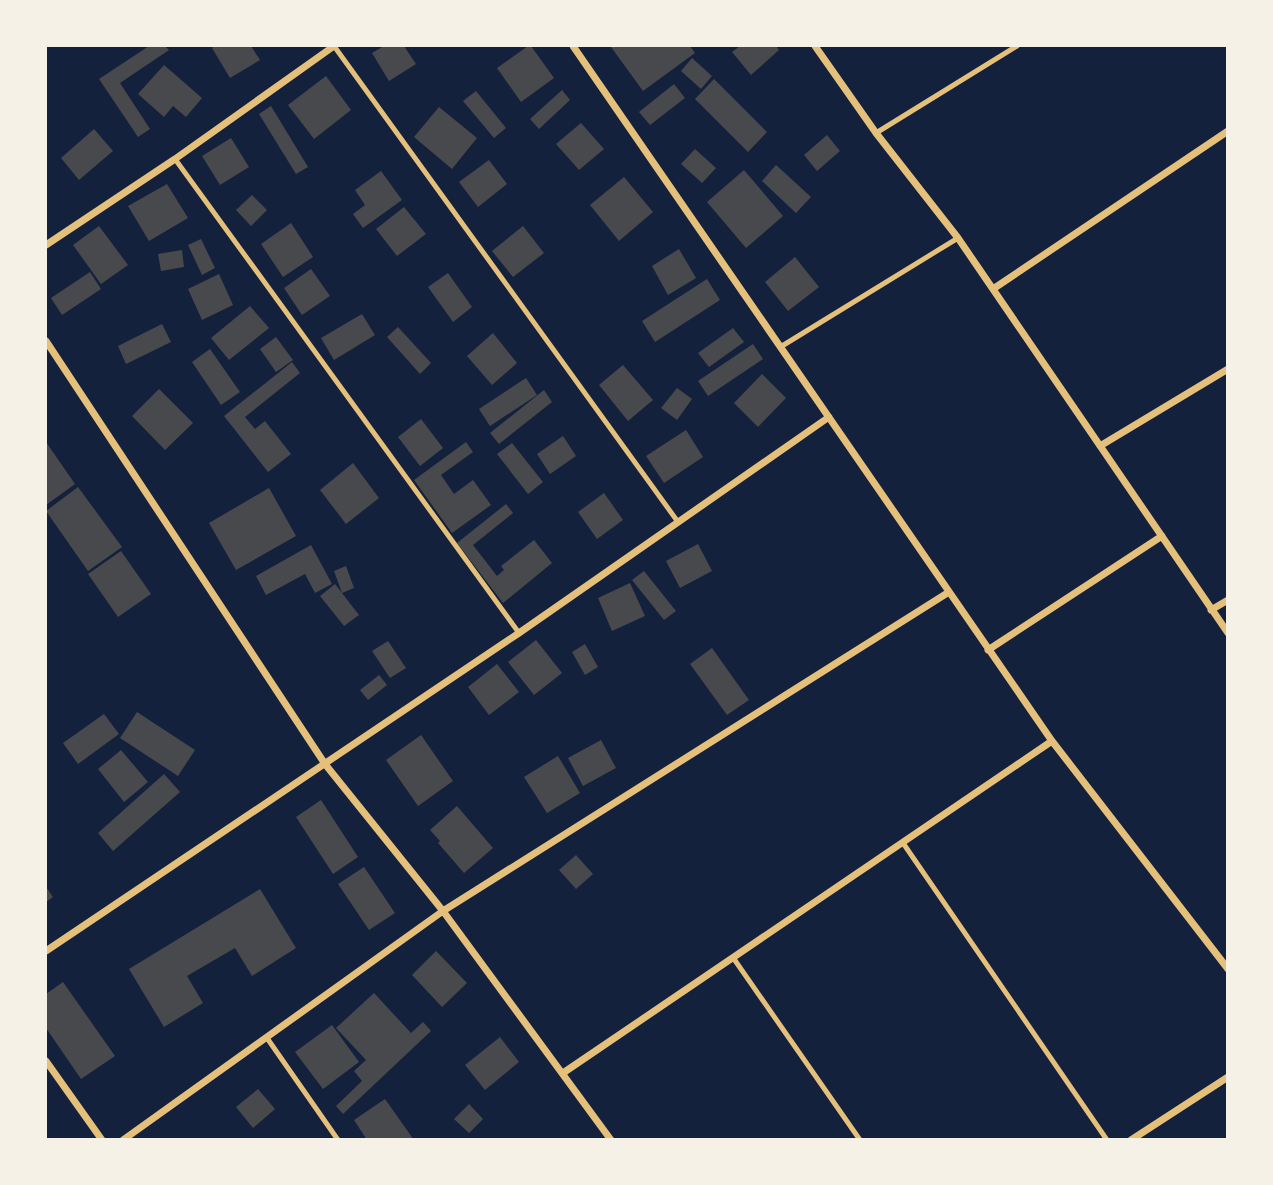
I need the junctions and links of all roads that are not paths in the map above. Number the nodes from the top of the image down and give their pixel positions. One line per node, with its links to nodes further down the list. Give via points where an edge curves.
1 (334, 46): 7 (street); 16 (lane)
2 (573, 46): 12 (street)
3 (815, 46): 6 (street)
4 (1017, 46): 6 (lane)
5 (1227, 131): 10 (street)
6 (876, 133): 8 (street)
7 (176, 159): 9 (street); 21 (lane)
8 (958, 238): 10 (street); 12 (lane)
9 (46, 245)
10 (993, 289): 15 (street)
11 (46, 341): 25 (street)
12 (782, 346): 14 (street)
13 (1227, 369): 15 (street)
14 (830, 417): 16 (street); 18 (street)
15 (1100, 446): 17 (street)
16 (678, 522): 21 (street)
17 (1162, 536): 20 (street); 23 (street)
18 (949, 593): 23 (street); 27 (street)
19 (1227, 600): 20 (street)
20 (1211, 610): 22 (street)
21 (519, 633): 25 (street)
22 (1227, 633)
23 (988, 650): 24 (street)
24 (1052, 741): 26 (street); 30 (street)
25 (325, 764): 27 (street); 28 (street)
26 (903, 843): 29 (street); 40 (lane)
27 (443, 911): 31 (street); 33 (street)
28 (46, 951)
29 (734, 958): 33 (street); 39 (lane)
30 (1227, 969)
31 (267, 1038): 36 (street); 37 (lane)
32 (46, 1061): 35 (street)
33 (563, 1073): 38 (street)
34 (1227, 1077): 41 (street)
35 (102, 1139)
36 (123, 1139)
37 (338, 1139)
38 (611, 1139)
39 (860, 1139)
40 (1107, 1139)
41 (1132, 1139)

